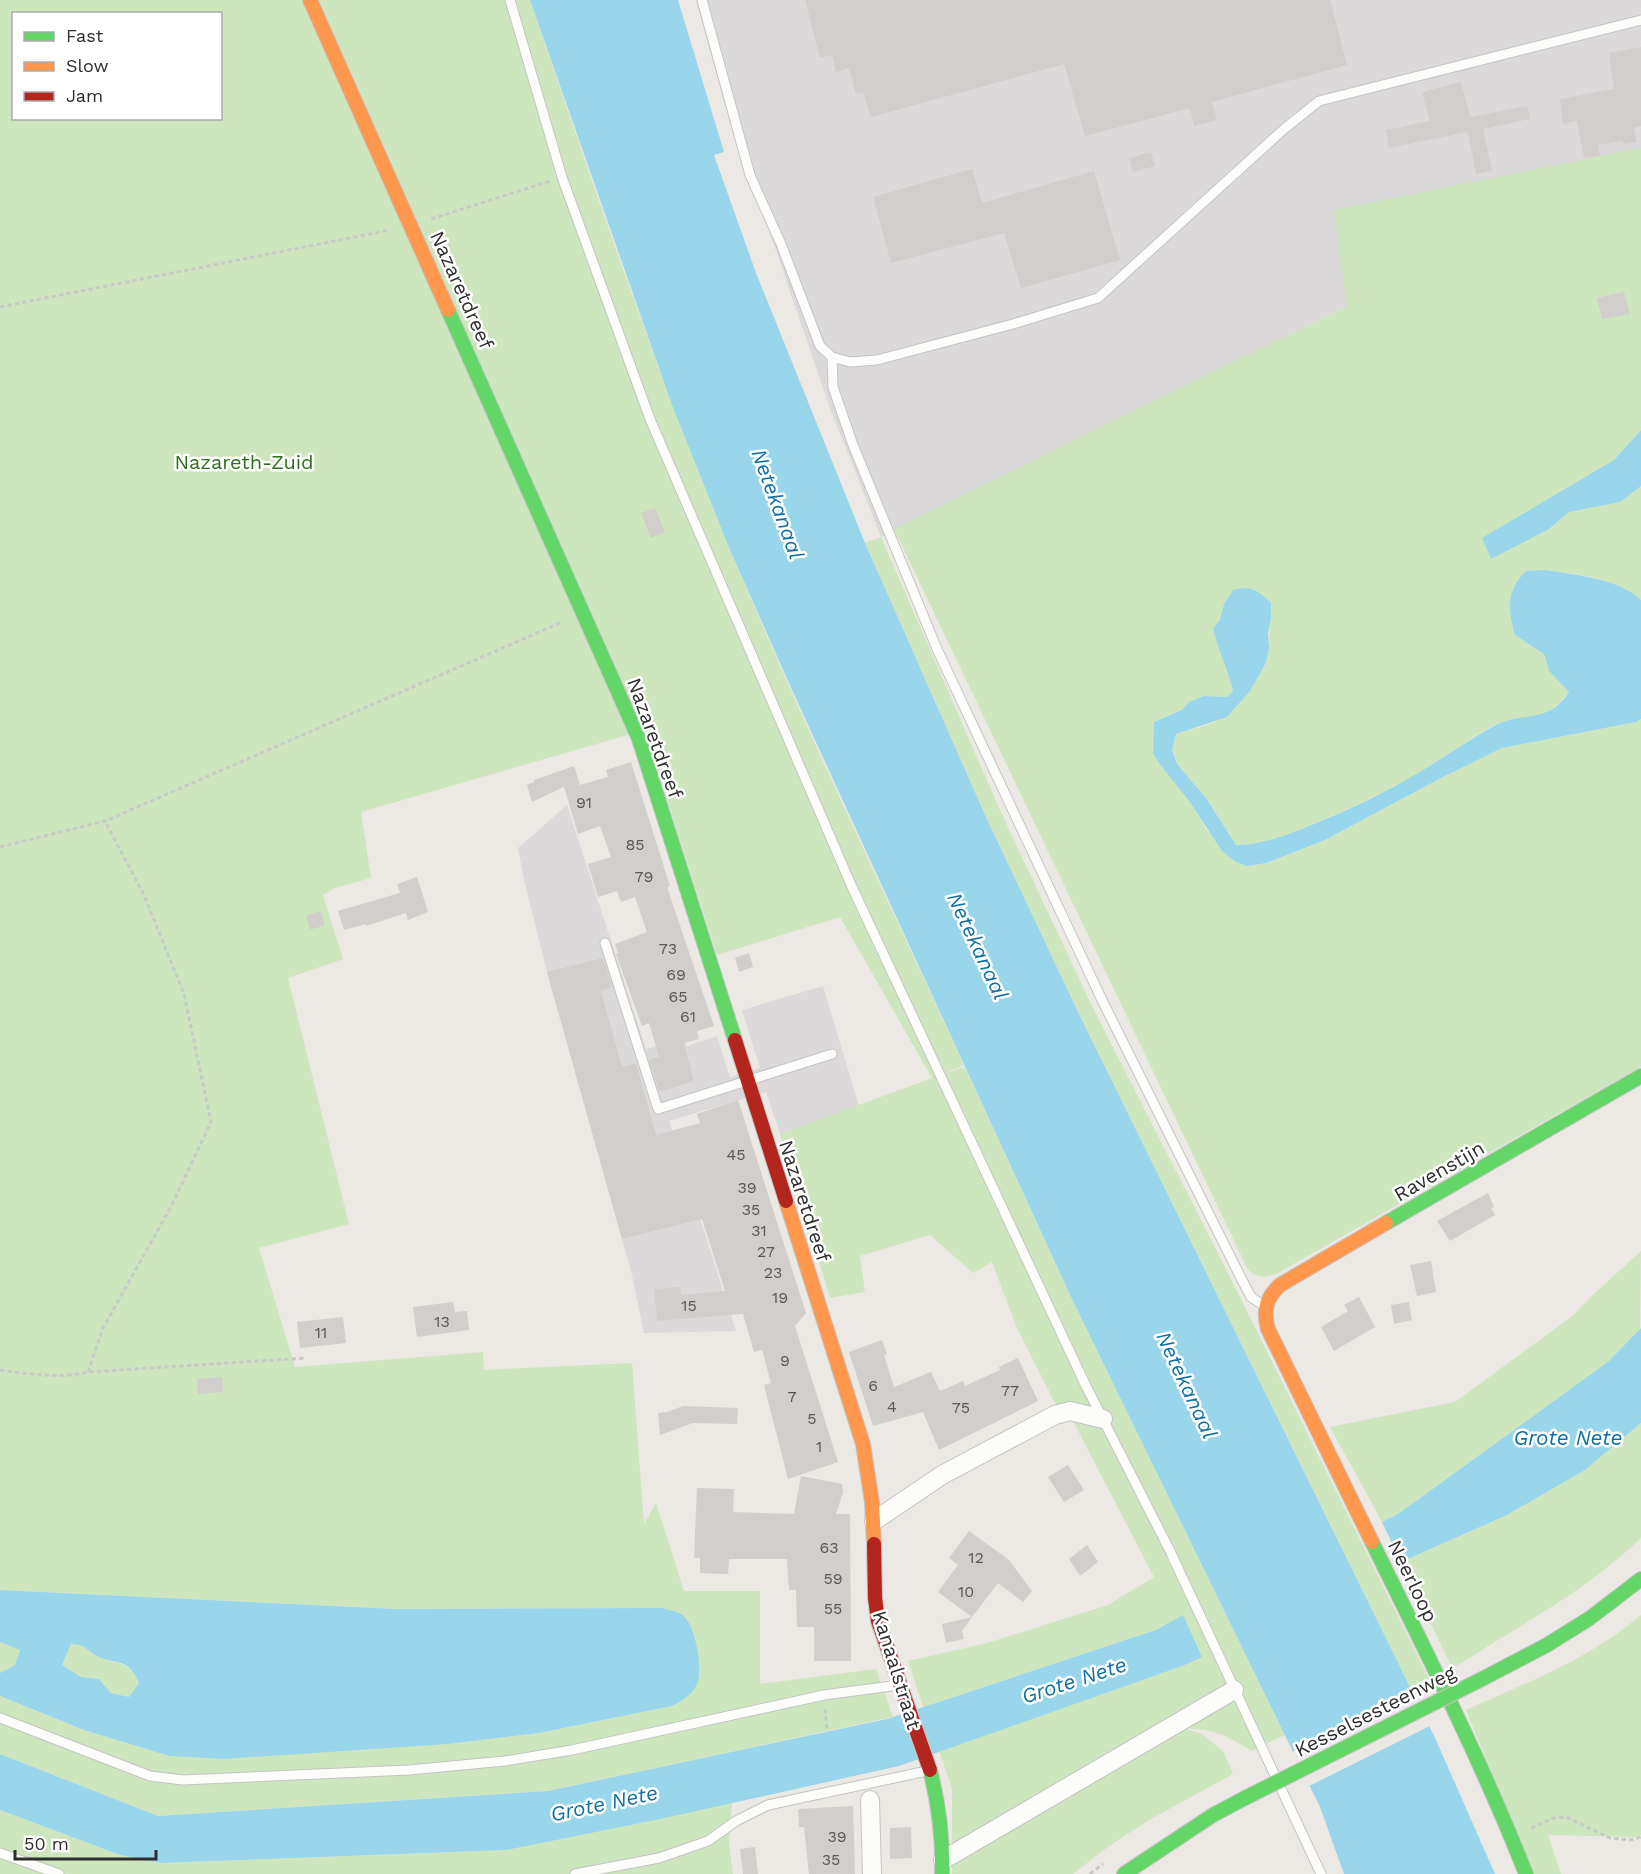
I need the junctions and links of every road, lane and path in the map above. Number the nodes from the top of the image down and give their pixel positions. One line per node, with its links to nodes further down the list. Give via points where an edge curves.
1 (310, 0): 6 (street, Nazaretdreef)
2 (510, 0): 5 (lane)
3 (702, 0): 8 (lane, via 750,175 820,346)
4 (1641, 20): 8 (lane, via 1319,101 1098,298 877,360 850,362)
5 (562, 177): 6 (path); 20 (lane, via 650,419 852,887)
6 (412, 226): 7 (path); 9 (street, Nazaretdreef)
7 (0, 307)
8 (832, 357): 16 (lane, via 833,387 853,445 937,649 1102,1000 1251,1297)
9 (583, 613): 10 (path); 15 (street, Nazaretdreef, via 639,739)
10 (105, 821): 11 (path); 19 (path, via 144,895 184,994 211,1122 172,1204 103,1328)
11 (0, 847)
12 (605, 943): 15 (lane, via 658,1109)
13 (832, 1053): 15 (lane)
14 (1641, 1076): 16 (street, Ravenstijn, via 1280,1285)
15 (746, 1081): 21 (street, Nazaretdreef, via 863,1444)
16 (1264, 1307): 39 (street, Neerloop, via 1268,1329 1478,1759)
17 (306, 1358): 19 (path)
18 (0, 1370): 19 (path, via 50,1375)
19 (88, 1372)
20 (1103, 1419): 21 (street, via 1070,1411 1054,1415 942,1475); 24 (lane)
21 (874, 1521): 23 (street, Kanaalstraat, via 876,1610)
22 (1641, 1579): 37 (street, Kesselsesteenweg, bridge, via 1555,1640 1213,1815)
23 (900, 1685): 25 (lane); 28 (street, Kanaalstraat)
24 (1234, 1690): 33 (street, Kanaalstraat); 38 (lane)
25 (824, 1695): 26 (lane, via 505,1761 409,1770 183,1780 150,1776); 27 (path)
26 (0, 1718)
27 (827, 1731)
28 (928, 1766): 33 (street, Kanaalstraat, via 940,1808); 35 (lane, via 768,1805 708,1841 659,1858)
29 (870, 1800): 36 (street)
30 (1527, 1830): 31 (path, via 1560,1816 1610,1838)
31 (1641, 1837)
32 (0, 1853): 34 (lane)
33 (943, 1867)
34 (59, 1874)
35 (575, 1874)
36 (872, 1874)
37 (1124, 1874)
38 (1322, 1874)
39 (1526, 1874)

